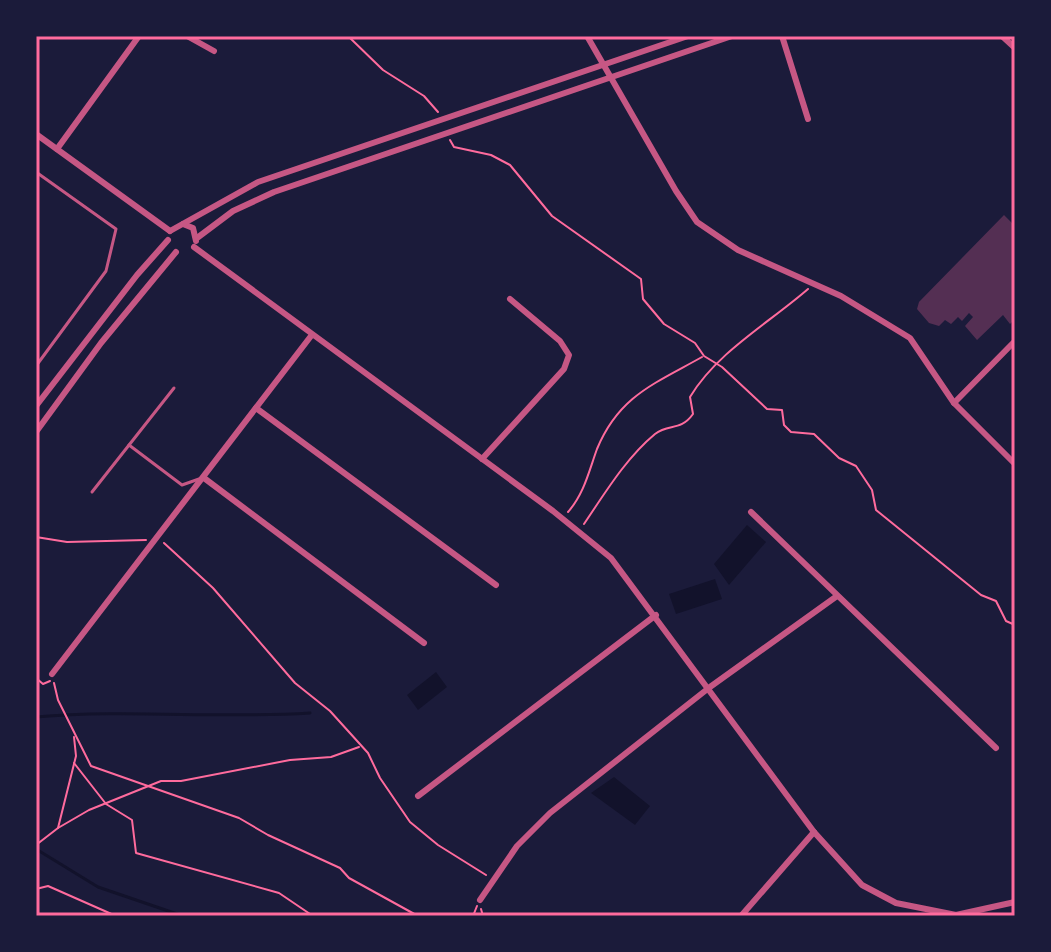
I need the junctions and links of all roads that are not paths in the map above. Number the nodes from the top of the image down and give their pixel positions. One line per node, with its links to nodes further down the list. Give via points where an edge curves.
1 (139, 36): 14 (street)
2 (187, 36): 9 (street)
3 (587, 36): 10 (street)
4 (688, 36): 10 (street)
5 (732, 36): 11 (street)
6 (782, 36): 12 (street)
7 (1002, 36): 8 (street)
8 (1015, 48)
9 (214, 51)
10 (604, 65): 11 (street); 16 (street, via 258,182)
11 (612, 76): 18 (street, via 274,192 233,211); 27 (street, via 697,222 738,250 889,322 910,338)
12 (808, 119)
13 (36, 134): 14 (street)
14 (57, 149): 17 (street)
15 (36, 172): 25 (lane, via 116,229 106,271)
16 (183, 224): 17 (street); 18 (street, via 193,228)
17 (170, 231): 19 (street)
18 (197, 238): 20 (street)
19 (168, 240): 21 (street); 28 (street)
20 (194, 247): 21 (street); 23 (street)
21 (176, 252): 30 (street)
22 (510, 299): 32 (street, via 569,355 564,369)
23 (311, 336): 29 (street); 32 (street)
24 (1015, 341): 27 (street)
25 (36, 366)
26 (174, 388): 31 (lane)
27 (954, 403): 33 (street)
28 (36, 406)
29 (256, 408): 34 (street); 37 (street)
30 (36, 432)
31 (129, 445): 34 (lane, via 182,485); 35 (lane)
32 (482, 459): 39 (street, via 611,558)
33 (1015, 464)
34 (204, 478): 40 (street); 41 (street)
35 (92, 492)
36 (751, 512): 38 (street)
37 (496, 585)
38 (837, 596): 42 (street); 43 (street)
39 (656, 615): 42 (street); 44 (street)
40 (424, 643)
41 (53, 676)
42 (710, 687): 45 (street); 46 (street, via 550,813 517,846)
43 (996, 748)
44 (418, 796)
45 (814, 832): 48 (street); 49 (street, via 845,870 875,894)
46 (480, 900)
47 (1015, 902): 49 (street)
48 (741, 916)
49 (956, 916)

